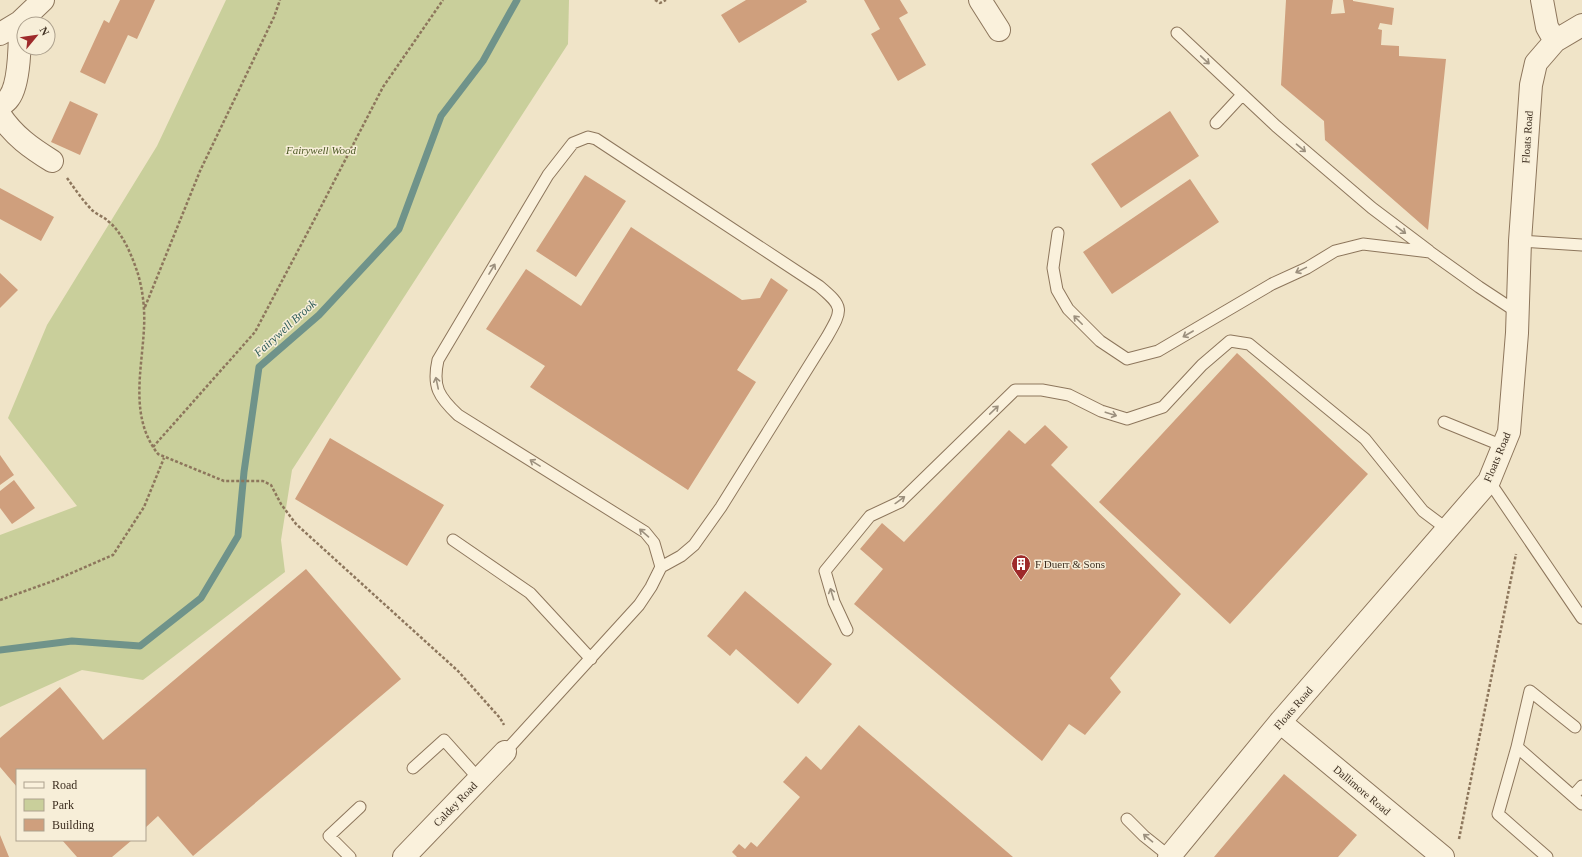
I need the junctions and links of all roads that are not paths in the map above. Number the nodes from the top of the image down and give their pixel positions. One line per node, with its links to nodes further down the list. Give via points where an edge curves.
1 (43, 0): 4 (street)
2 (980, 0): 7 (street)
3 (1542, 0): 10 (street, via 1547,27)
4 (26, 16)
5 (16, 24): 9 (street)
6 (1582, 25): 10 (street, Floats Road)
7 (999, 30)
8 (1177, 33): 12 (lane, one-way to 12)
9 (0, 34)
10 (1555, 41): 18 (street, Floats Road, via 1536,62 1531,86)
11 (18, 56): 13 (street, via 15,82 9,98)
12 (1242, 94): 15 (lane); 20 (lane, one-way to 20, via 1372,208)
13 (0, 106)
14 (0, 115): 16 (street, via 13,133 29,147)
15 (1216, 123)
16 (52, 161)
17 (1058, 233): 20 (lane, one-way to 17, via 1363,244 1335,251 1307,268 1272,284 1158,351 1127,359 1100,341 1068,309 1060,296 1054,268)
18 (1520, 241): 19 (lane); 21 (street, Floats Road)
19 (1582, 245)
20 (1430, 252): 21 (lane)
21 (1517, 312): 23 (street, Floats Road, via 1509,432)
22 (1444, 422): 23 (lane)
23 (1503, 446): 24 (street, Floats Road)
24 (1489, 481): 25 (street, Floats Road); 28 (lane)
25 (1448, 529): 29 (lane, one-way to 25, via 825,571 870,516 900,502 1015,390 1042,390 1069,395 1101,411 1127,419 1162,407 1202,365 1230,341 1249,344 1365,439 1423,511); 31 (street, Floats Road)
26 (453, 540): 30 (lane, via 530,593)
27 (662, 567): 27 (lane, one-way to 27, via 654,543 644,532 458,415 443,402 437,386 435,373 438,360 548,175 573,143 588,137 596,139 819,286 840,308 838,318 827,337 721,507 694,545); 30 (lane, via 639,605)
28 (1582, 618)
29 (846, 630)
30 (591, 659): 34 (lane)
31 (1280, 722): 42 (street, Floats Road); 45 (street, Dallimore Road)
32 (1575, 727): 33 (lane, via 1530,691)
33 (1517, 747): 38 (lane); 46 (lane, via 1498,814)
34 (505, 752): 36 (street, Caldey Road)
35 (413, 768): 36 (lane, via 444,740)
36 (479, 779): 44 (street, Caldey Road)
37 (1582, 786): 38 (lane)
38 (1573, 796): 39 (lane)
39 (1582, 804)
40 (360, 807): 43 (lane, via 329,836)
41 (1127, 819): 42 (lane, one-way to 41)
42 (1169, 856)
43 (350, 857)
44 (404, 857)
45 (1443, 857)
46 (1547, 857)

